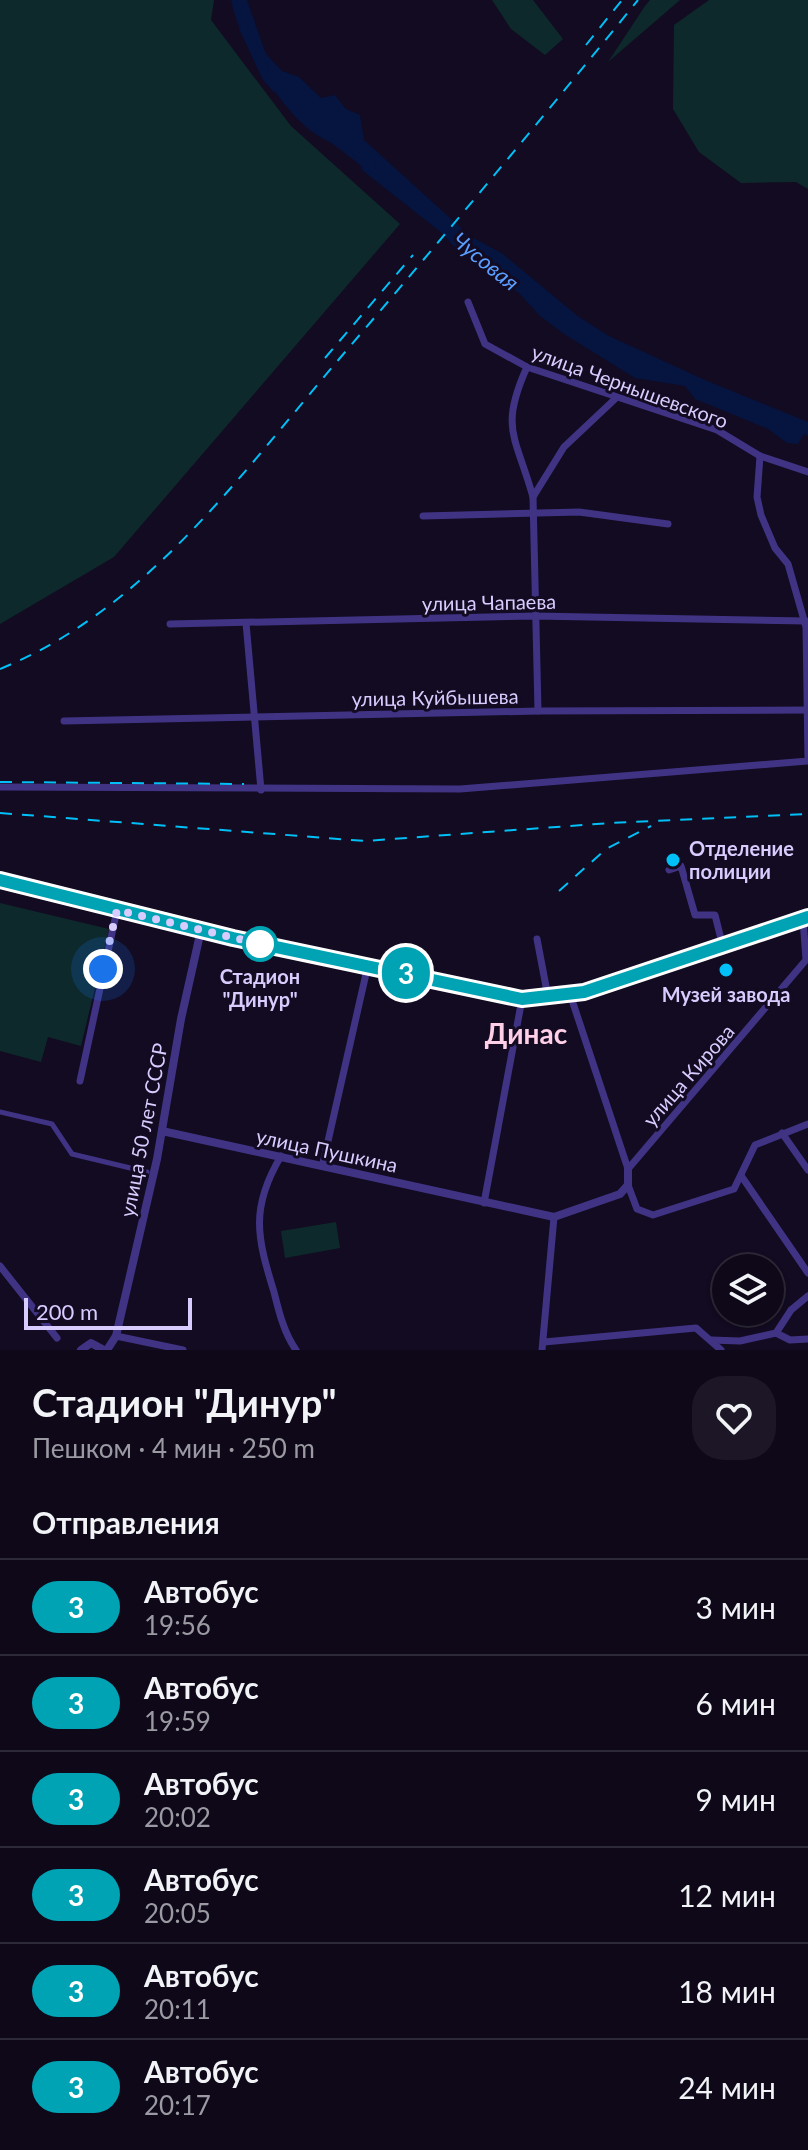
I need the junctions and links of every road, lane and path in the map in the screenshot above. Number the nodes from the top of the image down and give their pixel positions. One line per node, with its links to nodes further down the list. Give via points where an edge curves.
1 (468, 302): 2 (street, улица Чернышевского, via 485,344)
2 (527, 367): 3 (street, улица Чернышевского); 6 (street, via 512,403 510,427)
3 (615, 399): 4 (street, улица Чернышевского, via 717,430); 6 (street, via 564,447)
4 (760, 456): 5 (street, улица Чернышевского); 11 (street, via 761,515 788,564)
5 (808, 472)
6 (533, 497): 7 (street)
7 (534, 514): 8 (street); 9 (street, via 579,512); 10 (street)
8 (423, 516)
9 (668, 524)
10 (535, 616): 11 (street, улица Чапаева); 12 (street, улица Чапаева); 15 (street)
11 (806, 621): 14 (street)
12 (246, 623): 13 (street, улица Чапаева); 16 (street)
13 (170, 624)
14 (807, 710): 15 (street, улица Куйбышева); 19 (street, via 808,761 528,786)
15 (538, 711): 16 (street, улица Куйбышева)
16 (254, 716): 17 (street, улица Куйбышева); 19 (street)
17 (64, 721)
18 (0, 787): 19 (street)
19 (261, 790)
20 (669, 870): 26 (street, via 681,866 695,915 715,915)
21 (0, 880): 22 (street)
22 (117, 910): 24 (street); 31 (street)
23 (805, 918): 26 (street); 38 (street, улица Кирова, via 806,960)
24 (201, 930): 27 (street); 34 (street, улица 50 лет СССР)
25 (537, 939): 29 (street)
26 (723, 947): 28 (street)
27 (368, 965): 30 (street); 37 (street)
28 (570, 994): 29 (street); 38 (street)
29 (548, 997): 30 (street)
30 (522, 999): 43 (street)
31 (80, 1081)
32 (0, 1112): 40 (street, via 52,1124 72,1154)
33 (808, 1124): 35 (street)
34 (162, 1131): 36 (street, улица Пушкина); 49 (street, улица 50 лет СССР)
35 (782, 1133): 39 (street); 41 (street, via 755,1145)
36 (281, 1156): 37 (street, улица Пушкина); 55 (street, via 266,1182 257,1235)
37 (323, 1163): 43 (street, улица Пушкина)
38 (628, 1169): 42 (street)
39 (808, 1170)
40 (147, 1172)
41 (742, 1177): 42 (street, via 734,1189 653,1215 637,1209); 46 (street)
42 (628, 1185): 44 (street, via 620,1194)
43 (484, 1203): 44 (street, улица Пушкина)
44 (554, 1217): 53 (street)
45 (0, 1266): 50 (street)
46 (808, 1273)
47 (808, 1296): 48 (street)
48 (776, 1333): 51 (street, via 790,1340); 52 (street, via 740,1341)
49 (116, 1336): 54 (street); 57 (street)
50 (57, 1338)
51 (808, 1339)
52 (711, 1340): 53 (street, via 696,1328); 58 (street)
53 (543, 1346)
54 (102, 1348): 56 (street)
55 (293, 1349)
56 (81, 1350)
57 (183, 1350)
58 (721, 1350)

